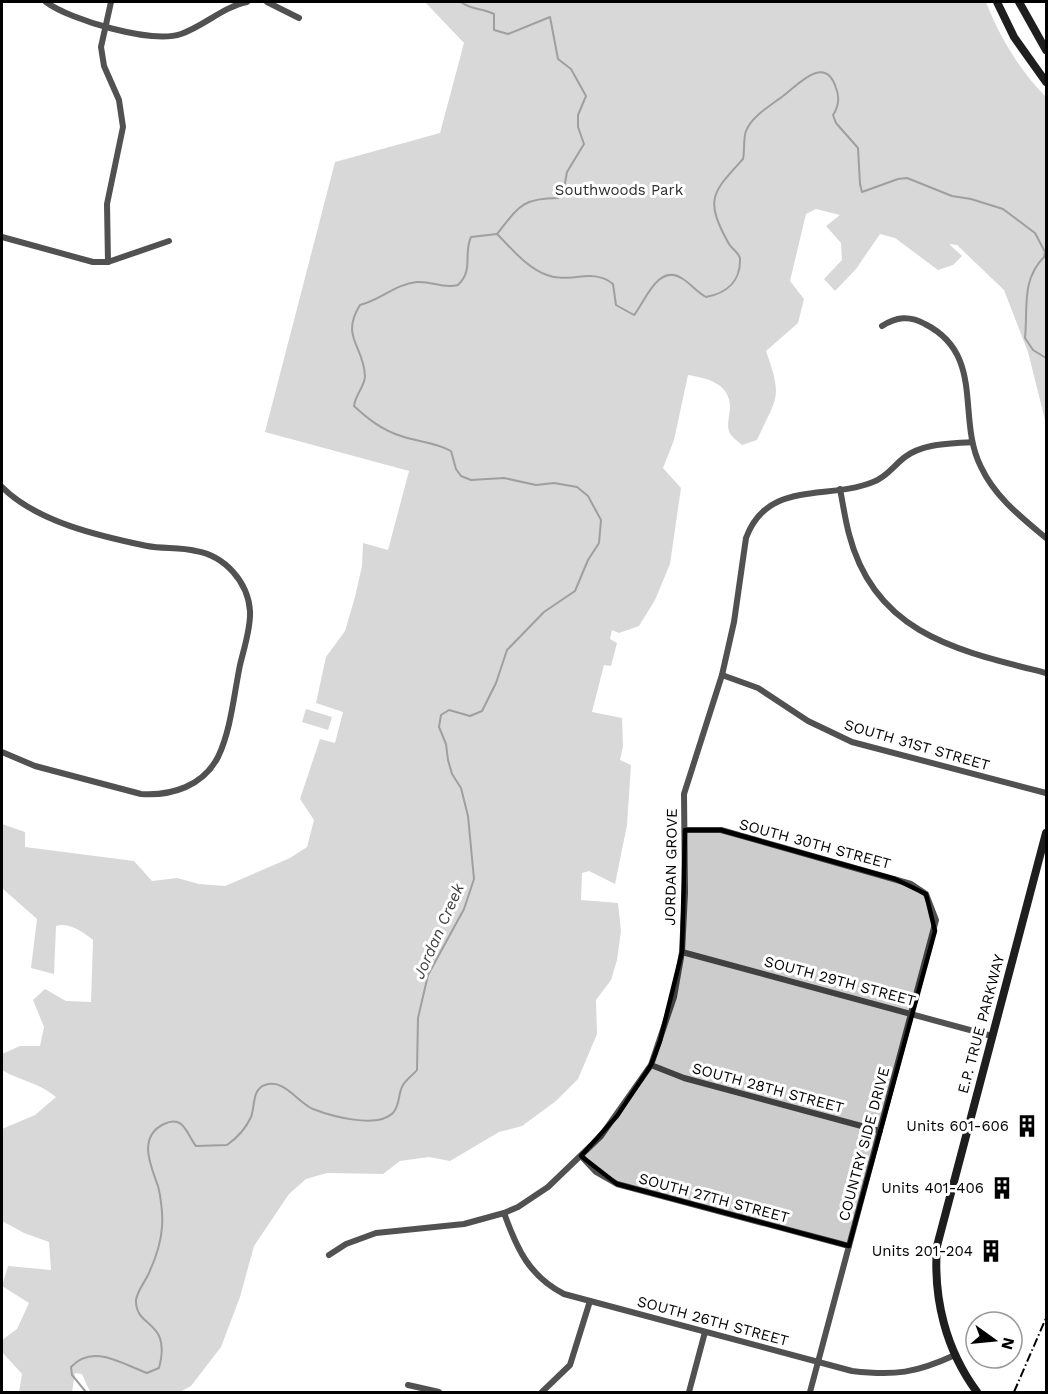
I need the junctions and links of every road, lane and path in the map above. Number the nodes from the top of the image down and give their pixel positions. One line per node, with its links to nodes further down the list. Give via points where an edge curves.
1 (46, 2): 8 (street, via 72,18)
2 (111, 2): 8 (street)
3 (247, 2): 8 (street, via 169,37)
4 (267, 2): 7 (street)
5 (997, 2): 10 (main road, via 1014,37)
6 (1019, 2): 9 (main road)
7 (299, 18)
8 (105, 26): 13 (street, via 102,57 119,100 123,127 106,204)
9 (1047, 50)
10 (1047, 82)
11 (2, 237): 13 (street, via 93,262)
12 (169, 241): 13 (street)
13 (108, 262)
14 (882, 326): 15 (street, via 891,320 913,318 939,332 954,349 966,378)
15 (972, 442): 17 (street, JORDAN GROVE, via 925,447 904,457 876,481); 18 (street, via 991,486)
16 (2, 487): 21 (street, via 24,506 49,518 140,544 194,550 220,560 235,573 250,611 223,744 198,781 176,791 141,794 35,766)
17 (840, 489): 19 (street, via 857,557 875,588 899,615 944,645); 20 (street, JORDAN GROVE, via 788,497 758,514 746,538)
18 (1047, 538)
19 (1047, 673)
20 (722, 675): 22 (street, SOUTH 31ST STREET, via 758,688 816,726 852,742); 23 (street, JORDAN GROVE, via 684,794)
21 (2, 752)
22 (1047, 793)
23 (686, 830): 25 (street, SOUTH 30TH STREET, via 721,830 903,881 926,894); 26 (street, JORDAN GROVE)
24 (1047, 833): 28 (main road, E.P. TRUE PARKWAY)
25 (930, 903): 27 (street, COUNTRY SIDE DRIVE, via 935,931)
26 (682, 952): 27 (street, SOUTH 29TH STREET); 29 (street, JORDAN GROVE, via 674,997)
27 (912, 1013): 28 (street, SOUTH 29TH STREET); 30 (street, COUNTRY SIDE DRIVE)
28 (992, 1036): 37 (main road, E.P. TRUE PARKWAY, via 937,1246 939,1306)
29 (651, 1065): 30 (street, SOUTH 28TH STREET, via 684,1078); 31 (street, JORDAN GROVE, via 617,1116)
30 (880, 1131): 33 (street, COUNTRY SIDE DRIVE)
31 (581, 1156): 32 (street, JORDAN GROVE, via 548,1187); 33 (street, SOUTH 27TH STREET, via 617,1184)
32 (504, 1214): 34 (street, JORDAN GROVE, via 464,1224 376,1233); 35 (street, SOUTH 26TH STREET, via 525,1262 537,1276 564,1294)
33 (849, 1246): 38 (street, COUNTRY SIDE DRIVE)
34 (329, 1255)
35 (590, 1301): 36 (street, SOUTH 26TH STREET); 41 (street, via 570,1365)
36 (705, 1332): 38 (street, SOUTH 26TH STREET); 42 (street)
37 (955, 1355): 38 (street, SOUTH 26TH STREET, via 917,1371 885,1375); 44 (main road, E.P. TRUE PARKWAY)
38 (819, 1361): 43 (street, COUNTRY SIDE DRIVE)
39 (408, 1385): 40 (street)
40 (439, 1392)
41 (542, 1392)
42 (689, 1392)
43 (810, 1392)
44 (977, 1392)

